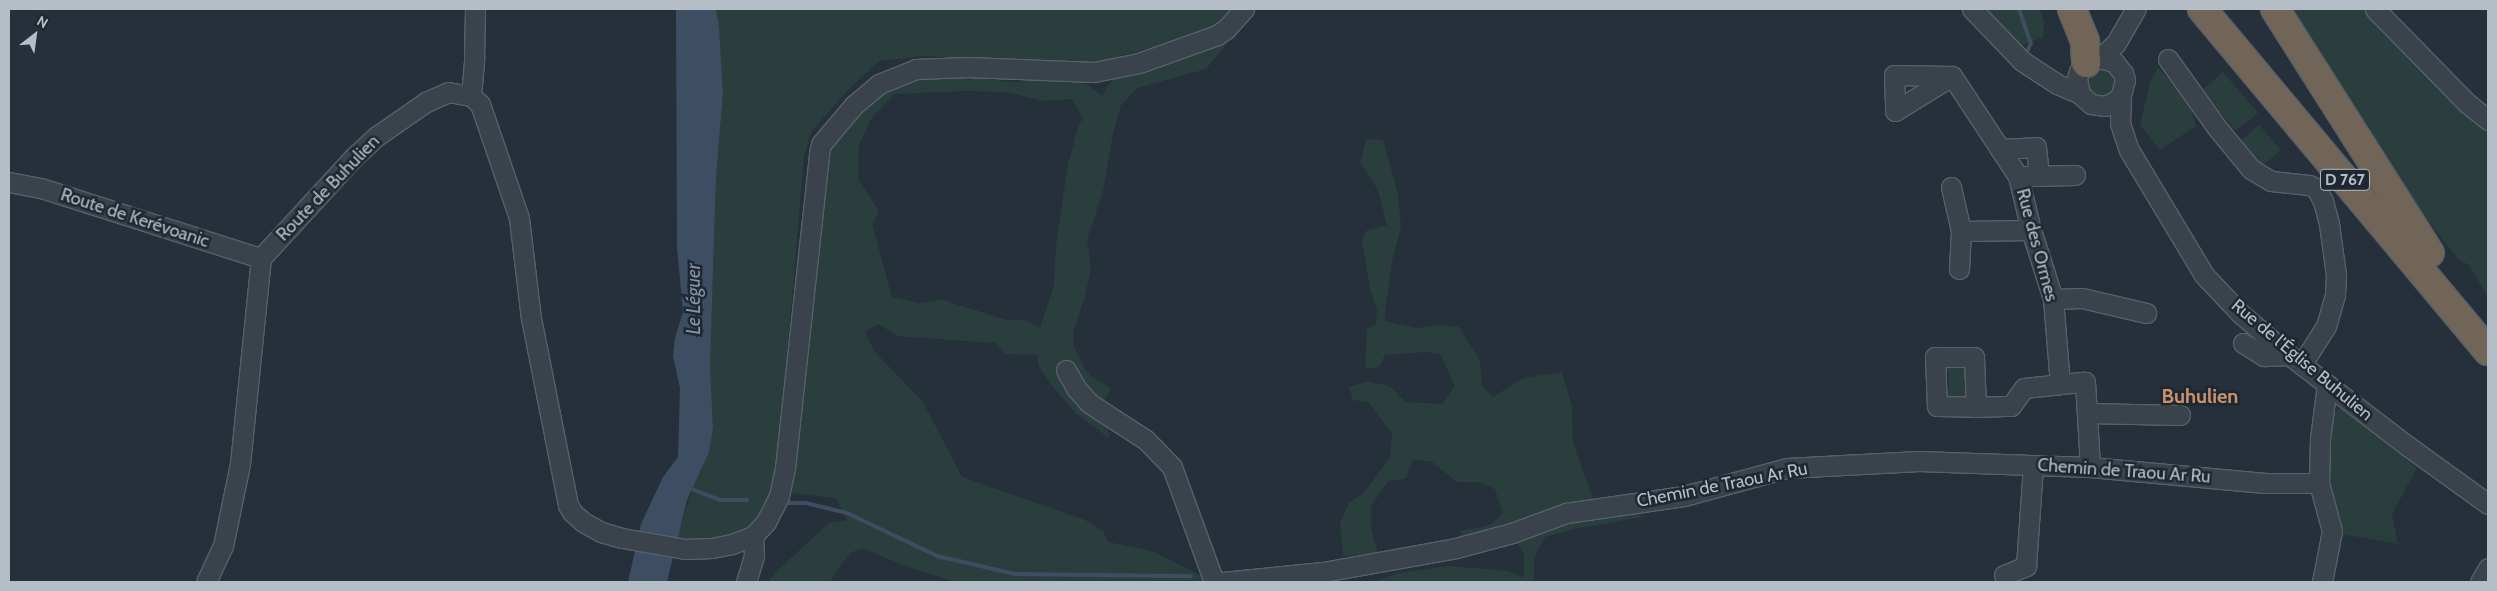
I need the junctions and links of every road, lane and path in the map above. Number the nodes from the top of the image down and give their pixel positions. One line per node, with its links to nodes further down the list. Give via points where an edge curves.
1 (475, 9): 17 (street)
2 (1244, 9): 48 (street, via 1217,35 1139,63 1094,72 916,69 879,84 854,105 821,144 818,153 785,468 774,507 766,522)
3 (1972, 9): 15 (street, Rue de l'Église Buhulien, via 2022,61)
4 (2072, 9): 12 (highway, via 2085,42)
5 (2136, 9): 10 (street)
6 (2202, 9): 36 (highway, D 767)
7 (2224, 9): 29 (highway, D 767)
8 (2275, 9): 29 (highway, D 767)
9 (2375, 9): 19 (street, via 2467,103)
10 (2123, 34): 12 (street); 13 (street)
11 (2168, 59): 37 (street, via 2251,169 2271,181 2309,184 2316,188 2323,201 2329,224 2336,295 2326,326)
12 (2088, 64): 13 (street, via 2114,62); 15 (street, via 2066,77); 18 (street, via 2077,78)
13 (2123, 73): 16 (street, via 2125,80)
14 (1952, 76): 21 (street, Rue des Ormes)
15 (2046, 77): 18 (street, Rue de l'Église Buhulien)
16 (2121, 95): 18 (street, via 2104,106); 20 (street, Rue de l'Église Buhulien)
17 (471, 96): 30 (street, Route de Buhulien, via 448,92 426,102 377,136); 48 (street, via 480,104 519,218 531,318 568,505 582,522 601,532 685,549 725,545)
18 (2086, 99): 20 (street, Rue de l'Église Buhulien)
19 (2488, 120)
20 (2121, 132): 37 (street, Rue de l'Église Buhulien, via 2144,177 2204,275 2241,314)
21 (2000, 149): 23 (street, Rue des Ormes); 24 (street, via 2036,147)
22 (2075, 175): 24 (street)
23 (2018, 176): 24 (street); 27 (street, Rue des Ormes)
24 (2039, 176)
25 (9, 182): 30 (street, Route de Kerévoanic, via 41,188)
26 (1951, 187): 28 (street)
27 (2031, 230): 28 (street); 32 (street, Rue des Ormes)
28 (1961, 231): 31 (street)
29 (2430, 253): 34 (highway, D 767)
30 (261, 258): 51 (street, via 240,464 223,546)
31 (1959, 269)
32 (2053, 299): 33 (street, via 2082,298); 39 (street, Rue des Ormes)
33 (2146, 313)
34 (2488, 322)
35 (2243, 343): 37 (street, via 2264,356)
36 (2488, 351)
37 (2295, 359): 40 (street, Rue de l'Église Buhulien)
38 (1066, 370): 53 (street, via 1089,403 1146,440 1172,467)
39 (2060, 384): 41 (street, via 2024,388 2011,406); 42 (street, via 2085,382)
40 (2326, 384): 46 (street); 47 (street, Rue de l'Église Buhulien)
41 (1976, 407)
42 (2086, 413): 43 (street); 45 (street)
43 (2180, 415)
44 (2033, 465): 45 (street, Chemin de Traou Ar Ru); 50 (street, via 2026,566); 54 (street, Chemin de Traou Ar Ru, via 1919,460 1787,468 1684,496 1566,513 1512,533 1456,548 1314,574)
45 (2090, 467): 46 (street, Chemin de Traou Ar Ru, via 2265,483)
46 (2319, 483): 55 (street, via 2332,531)
47 (2488, 504)
48 (752, 536): 52 (street, via 754,555)
49 (2488, 568): 56 (street)
50 (2004, 575)
51 (206, 582)
52 (746, 582)
53 (1214, 582)
54 (1223, 582)
55 (2322, 582)
56 (2480, 582)

